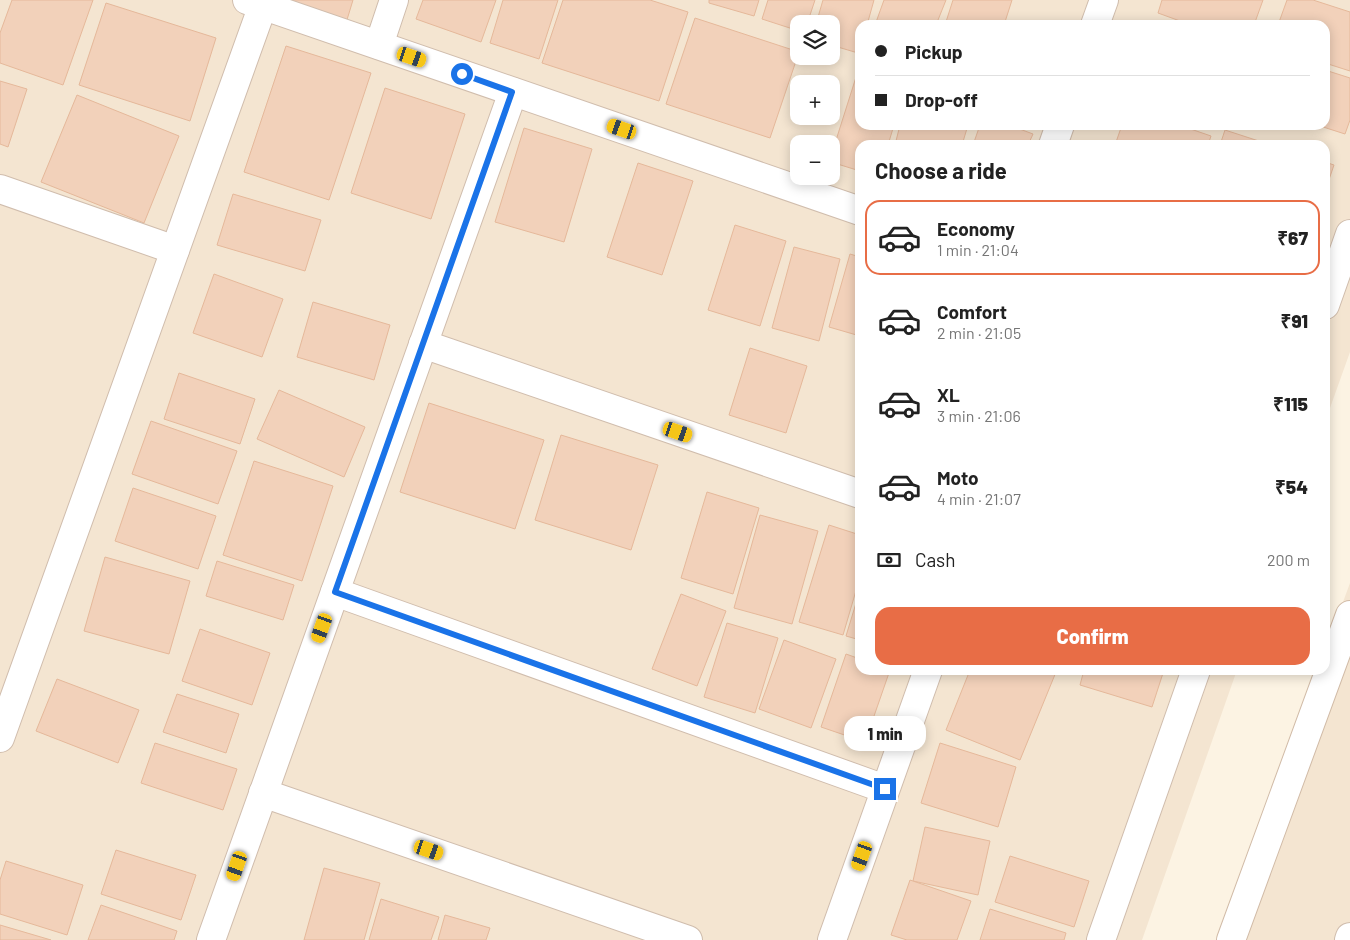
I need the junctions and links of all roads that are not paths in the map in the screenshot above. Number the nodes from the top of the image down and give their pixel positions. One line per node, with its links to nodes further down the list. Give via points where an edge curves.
1 (394, 0): 5 (street)
2 (1104, 0): 4 (street)
3 (255, 3): 5 (street); 10 (street)
4 (1097, 20)
5 (379, 45): 6 (street)
6 (512, 92): 8 (street); 12 (street)
7 (0, 189): 10 (street)
8 (855, 209)
9 (1350, 234): 11 (street)
10 (175, 250): 20 (street)
11 (1330, 291)
12 (423, 344): 13 (street); 14 (street)
13 (855, 492)
14 (335, 592): 22 (street); 23 (street)
15 (1350, 615): 16 (street)
16 (1330, 670)
17 (926, 675): 22 (street)
18 (1194, 675): 27 (street)
19 (1328, 675): 28 (street)
20 (8, 694): 21 (street)
21 (0, 738)
22 (885, 789): 26 (street)
23 (264, 793): 24 (street); 25 (street)
24 (211, 940)
25 (688, 940)
26 (832, 940)
27 (1101, 940)
28 (1231, 940)

